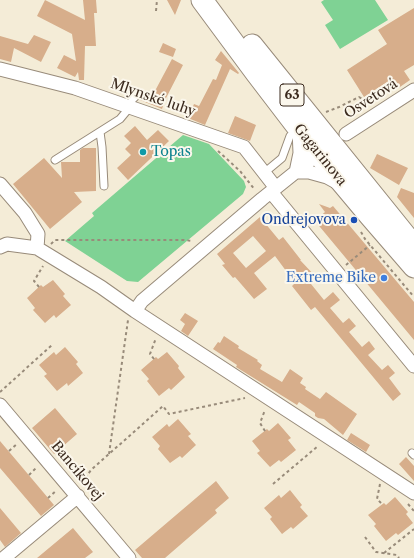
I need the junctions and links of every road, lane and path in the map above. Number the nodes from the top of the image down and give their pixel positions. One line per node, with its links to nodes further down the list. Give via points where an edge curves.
1 (157, 0): 4 (path)
2 (202, 0): 9 (main road, Gagarinova / 63, via 256,73)
3 (218, 0): 9 (main road, Gagarinova / 63)
4 (156, 11)
5 (0, 69): 7 (street, Mlynské luhy)
6 (414, 90): 11 (street, Osvetová)
7 (133, 102): 10 (lane, via 120,119); 18 (street, Mlynské luhy, via 244,147)
8 (373, 107): 9 (path, via 359,97)
9 (308, 126): 13 (main road, via 322,136); 15 (main road, Gagarinova / 63); 16 (street); 18 (lane, via 282,158)
10 (100, 132): 14 (lane); 19 (lane)
11 (346, 134)
12 (214, 147): 18 (path, via 240,171 258,194)
13 (318, 154): 15 (main road); 16 (street); 20 (main road, Gagarinova)
14 (55, 160)
15 (352, 168): 25 (main road, Gagarinova / 63)
16 (296, 172): 18 (street); 20 (street, via 309,172 327,177)
17 (0, 184): 23 (street, via 26,213 38,234)
18 (270, 184): 32 (street, via 142,301); 36 (street)
19 (104, 186)
20 (348, 189): 28 (main road, Gagarinova)
21 (358, 226): 24 (path)
22 (194, 242): 23 (path, via 55,240 51,245)
23 (37, 244): 26 (street, via 7,244); 32 (street, via 117,298)
24 (370, 245): 29 (path); 31 (path)
25 (414, 246)
26 (0, 247)
27 (44, 265): 30 (path, via 34,281)
28 (414, 267)
29 (341, 269)
30 (39, 287)
31 (414, 298)
32 (132, 315): 45 (path); 51 (street)
33 (156, 337): 35 (path, via 150,354)
34 (52, 345): 37 (path)
35 (154, 359)
36 (414, 366)
37 (0, 392)
38 (249, 397): 45 (path, via 169,414 163,406)
39 (0, 405): 52 (street, Bancíkovej)
40 (266, 410): 41 (path, via 260,423)
41 (265, 431)
42 (18, 443): 44 (path)
43 (318, 446): 49 (path)
44 (9, 451)
45 (109, 454): 52 (path, via 91,470)
46 (38, 466): 47 (path)
47 (29, 475)
48 (381, 477): 54 (path, via 377,499)
49 (273, 484)
50 (58, 490): 53 (path)
51 (414, 493)
52 (77, 495): 58 (street); 59 (street, Bancíkovej)
53 (48, 498)
54 (382, 504)
55 (414, 529): 57 (path)
56 (364, 537): 57 (path, via 376,552)
57 (384, 553): 60 (path)
58 (4, 558)
59 (129, 558)
60 (400, 558)

